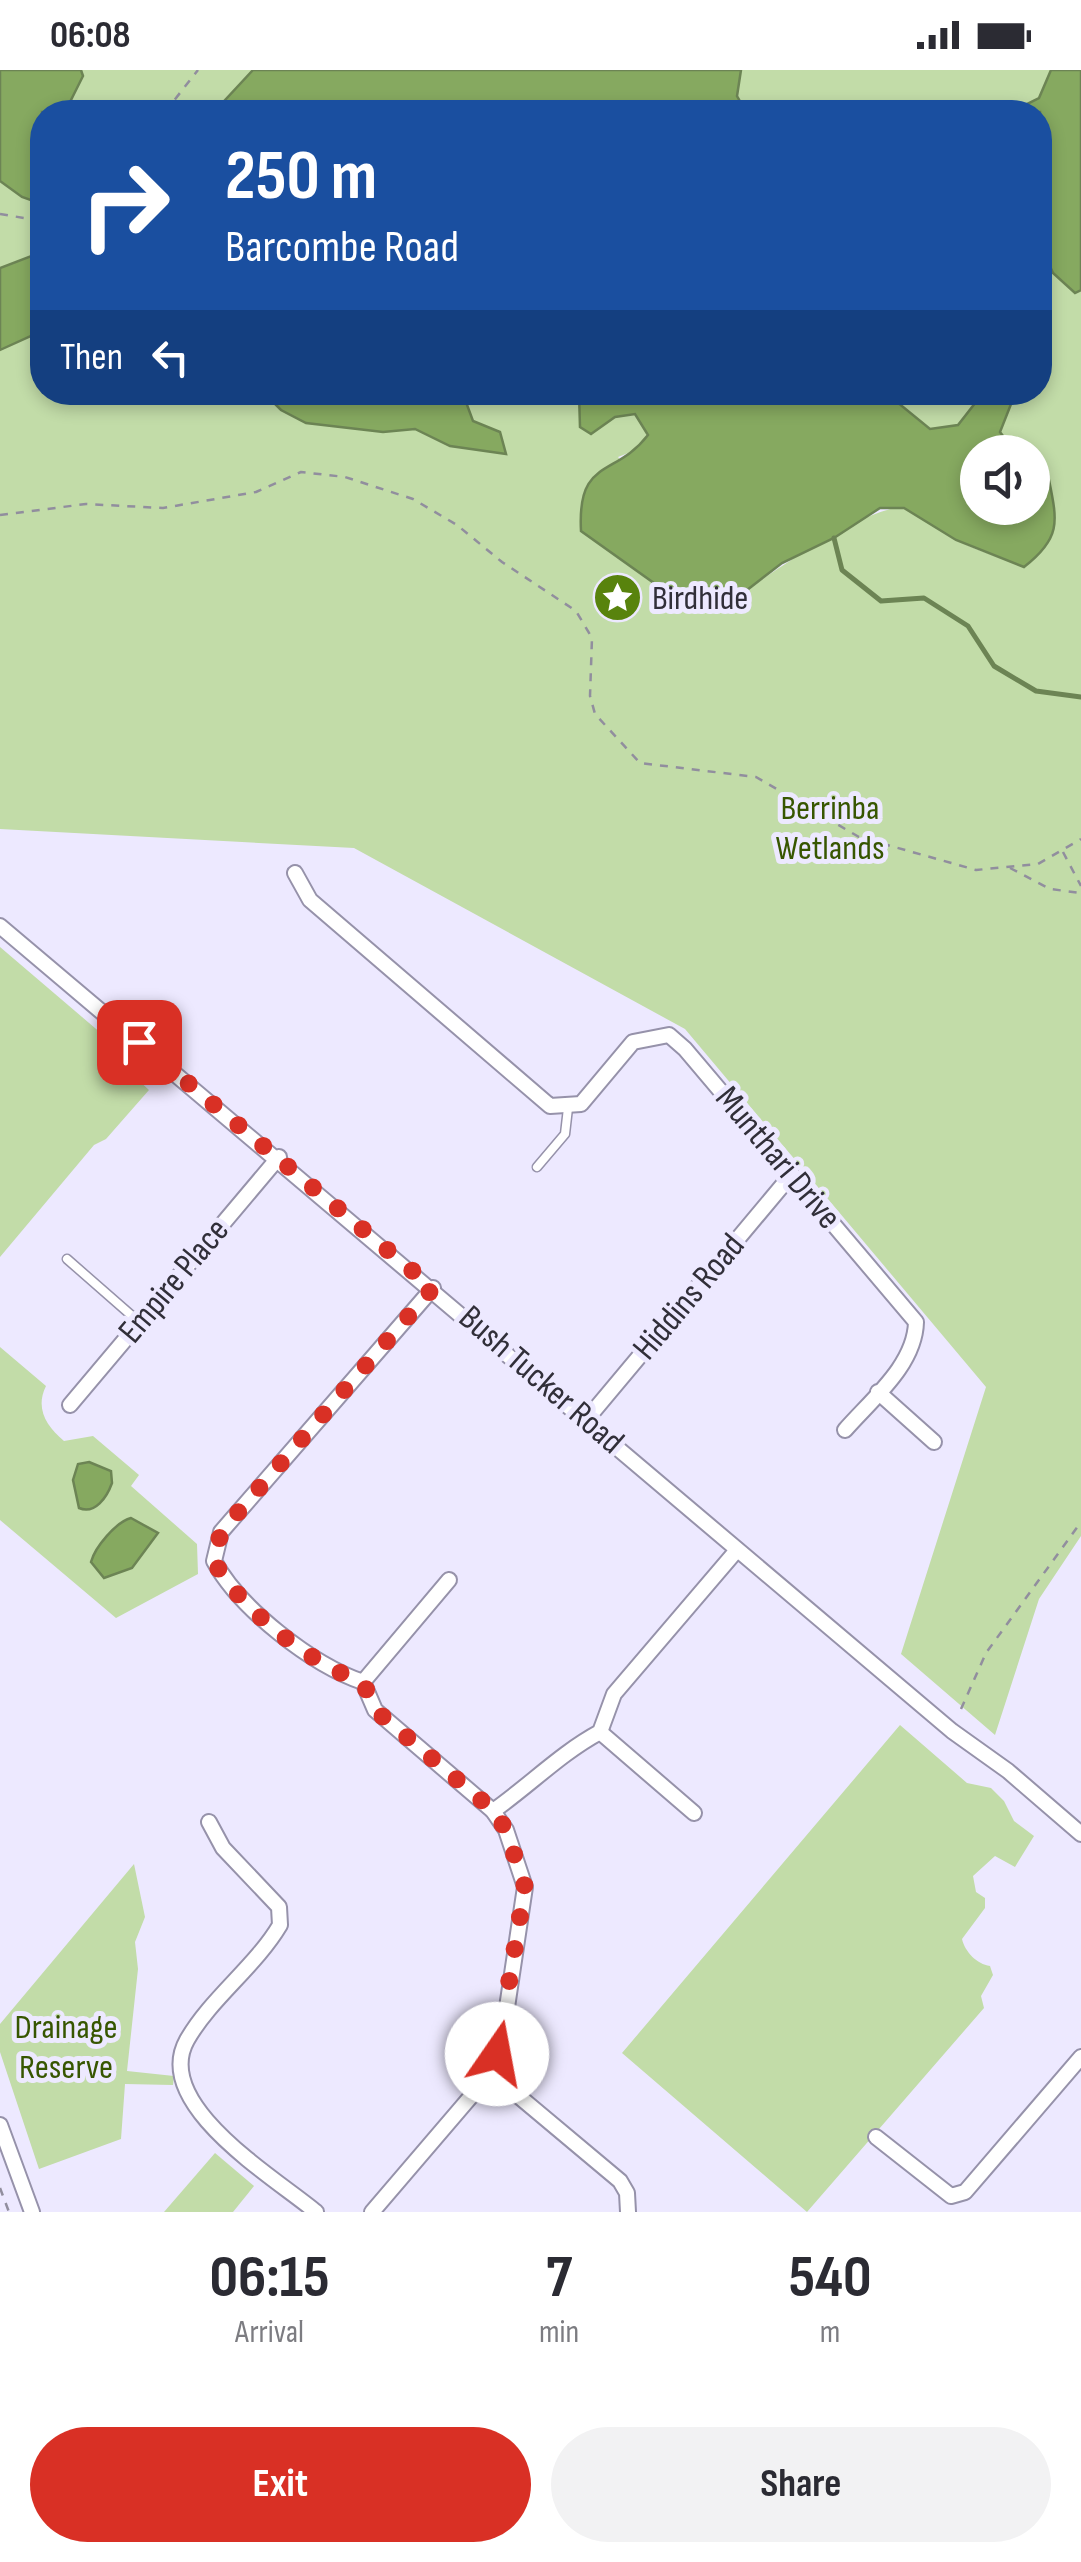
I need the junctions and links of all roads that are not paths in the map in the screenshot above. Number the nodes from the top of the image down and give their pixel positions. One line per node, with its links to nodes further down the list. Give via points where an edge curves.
1 (295, 874): 3 (street, via 310,900 550,1106)
2 (0, 926): 4 (street, Bush Tucker Road)
3 (568, 1108): 5 (lane, Munthari Drive, via 565,1134); 6 (street, Munthari Drive, via 581,1104 633,1042 669,1034)
4 (278, 1158): 8 (street, Bush Tucker Road); 9 (street, Empire Place)
5 (537, 1167)
6 (792, 1174): 10 (street, Munthari Drive, via 916,1322 916,1341); 12 (street, Hiddins Road)
7 (67, 1259): 9 (lane)
8 (433, 1288): 12 (street, Bush Tucker Road); 17 (street, via 221,1532 214,1561 228,1586 329,1671)
9 (140, 1322): 11 (street, Empire Place)
10 (878, 1392): 13 (street, Munthari Drive); 14 (street)
11 (70, 1405)
12 (586, 1419): 15 (street, Bush Tucker Road)
13 (845, 1430)
14 (934, 1442)
15 (738, 1550): 18 (street, via 614,1694); 22 (street, Bush Tucker Road)
16 (448, 1580): 17 (street)
17 (363, 1682): 19 (street, via 375,1710)
18 (600, 1732): 19 (street, via 569,1748); 20 (street)
19 (494, 1811): 24 (street, via 525,1887)
20 (694, 1812)
21 (209, 1822): 28 (street, via 224,1848 280,1907 280,1925 186,2041 184,2090 199,2115)
22 (1081, 1834)
23 (1081, 2058): 26 (street, via 965,2192 951,2196 937,2189)
24 (491, 2073): 29 (street); 30 (street, via 620,2181)
25 (0, 2124): 27 (street)
26 (876, 2137)
27 (32, 2212)
28 (316, 2212)
29 (372, 2212)
30 (628, 2212)

